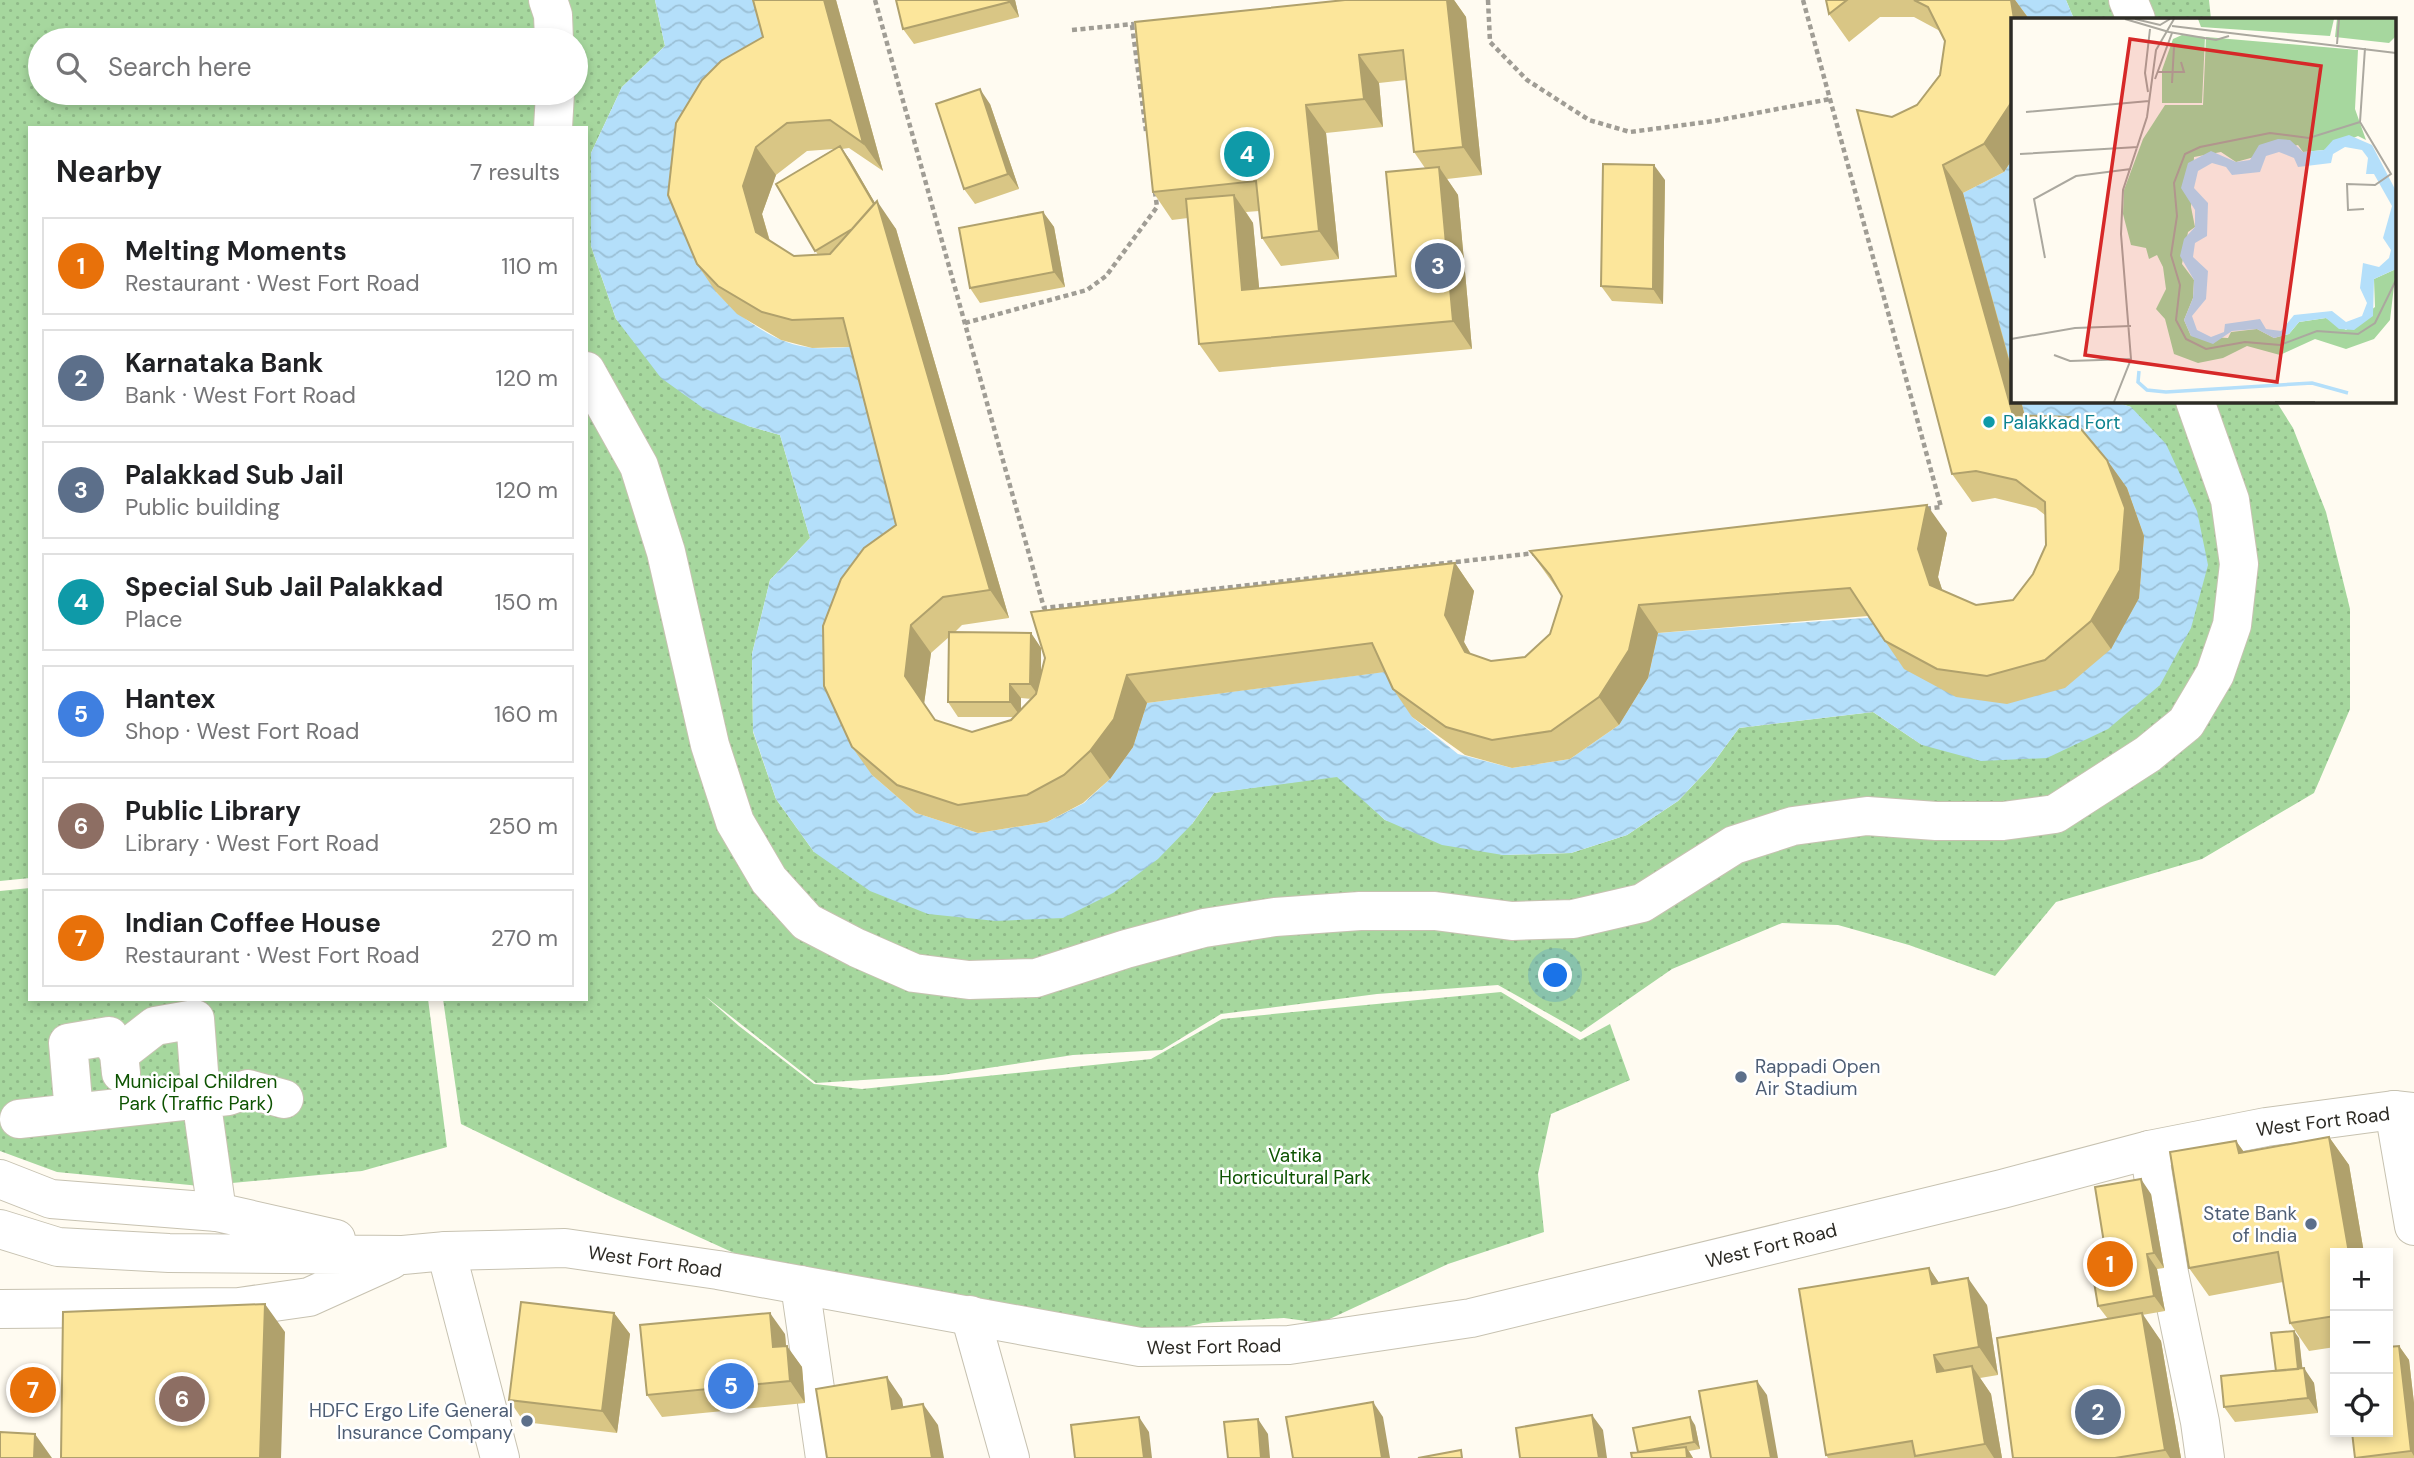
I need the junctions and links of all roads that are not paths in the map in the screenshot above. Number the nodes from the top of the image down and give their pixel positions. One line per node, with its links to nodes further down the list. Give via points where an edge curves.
1 (548, 0): 4 (street)
2 (2128, 0): 3 (street)
3 (2136, 18)
4 (554, 28)
5 (554, 105): 6 (street)
6 (553, 126)
7 (588, 375): 8 (street, via 639,466 666,552 710,745 735,822 769,880 807,922 857,948 914,973 969,980 1036,978 1204,928 1275,917 1435,911 1512,921 1573,919 1642,903 1734,845 1793,826 1867,816 2003,821 2055,814 2186,723 2215,674 2232,625 2239,564 2230,500)
8 (2195, 402)
9 (119, 1054): 10 (street, via 155,1026 195,1019); 12 (street); 14 (street, via 109,1036 68,1043)
10 (201, 1098): 11 (street, via 248,1089); 12 (street); 18 (street)
11 (284, 1098)
12 (125, 1107): 14 (street)
13 (2404, 1111): 16 (street, West Fort Road, via 2266,1127); 19 (street)
14 (74, 1113): 15 (street)
15 (19, 1118)
16 (2149, 1150): 25 (street, West Fort Road, via 1471,1318 1289,1345 1140,1348); 29 (street)
17 (0, 1180): 18 (street, via 51,1199)
18 (217, 1212): 22 (street)
19 (2414, 1226)
20 (0, 1229): 22 (street, West Fort Road, via 58,1247)
21 (446, 1251): 22 (street, West Fort Road); 23 (street, West Fort Road, via 565,1248); 26 (street)
22 (403, 1255): 24 (street, via 309,1297 250,1305)
23 (800, 1285): 25 (street, West Fort Road); 27 (street)
24 (0, 1309)
25 (970, 1315): 28 (street)
26 (500, 1458)
27 (825, 1458)
28 (1010, 1458)
29 (2206, 1458)

